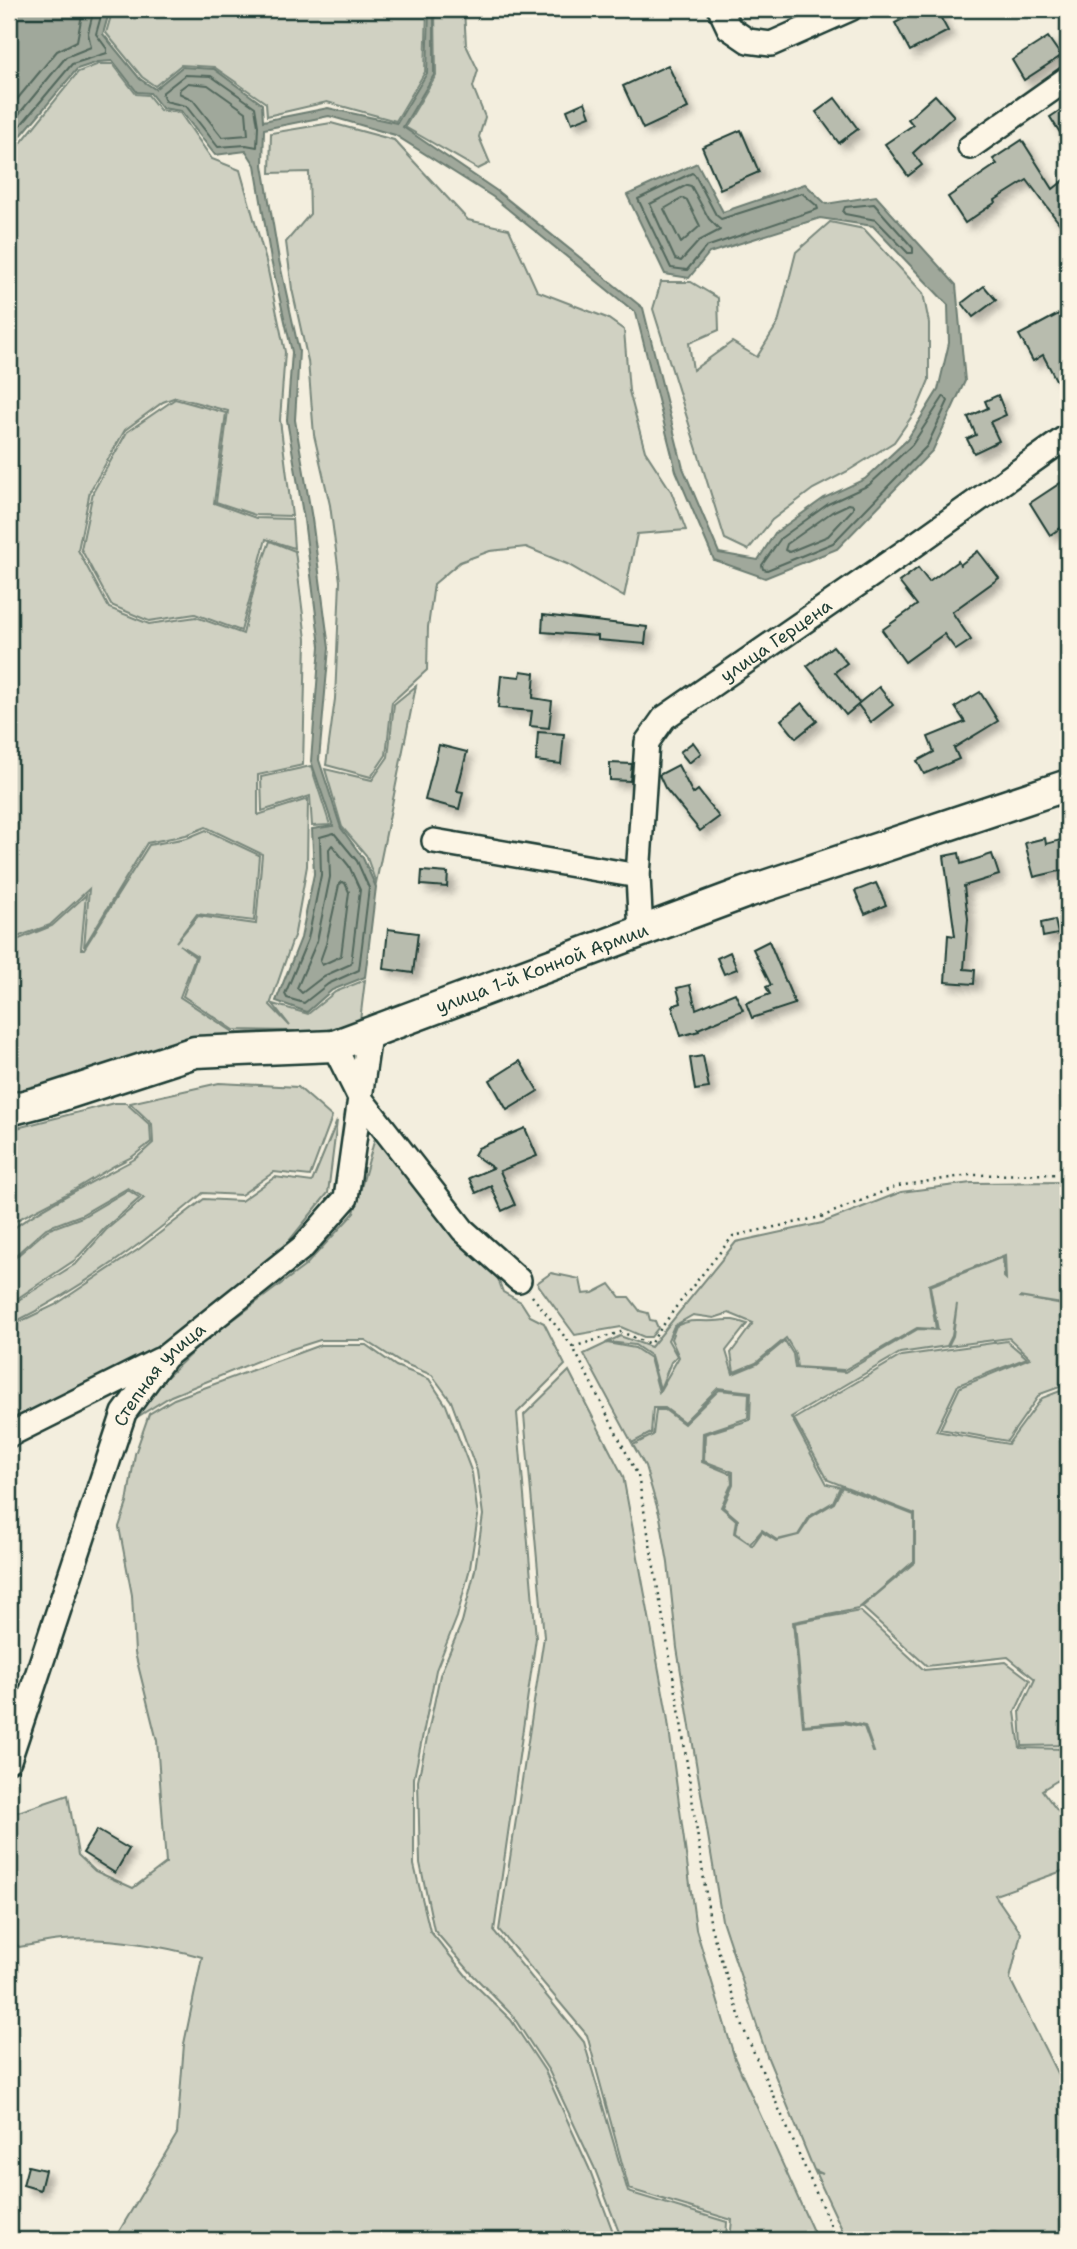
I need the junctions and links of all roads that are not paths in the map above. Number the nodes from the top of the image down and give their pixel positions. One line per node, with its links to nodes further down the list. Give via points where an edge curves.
1 (720, 9): 2 (street, via 729,28 748,41 771,44)
2 (850, 9)
3 (1068, 78): 4 (street)
4 (970, 147)
5 (1068, 436): 8 (street, улица Герцена, via 663,718 647,743)
6 (1068, 785): 9 (main road, улица 1-й Конной Армии, via 744,893)
7 (434, 841): 8 (street)
8 (638, 876): 9 (street, улица Герцена)
9 (641, 933): 10 (main road, улица 1-й Конной Армии)
10 (369, 1035): 11 (main road, улица 1-й Конной Армии); 12 (street, Степная улица)
11 (334, 1046): 12 (street); 13 (main road, улица 1-й Конной Армии, via 195,1052)
12 (360, 1098): 14 (street, via 463,1230); 15 (street, Степная улица, via 346,1198 303,1247)
13 (9, 1110)
14 (519, 1280)
15 (165, 1357): 16 (street); 17 (street, Степная улица, via 124,1413)
16 (9, 1435)
17 (9, 1759)

